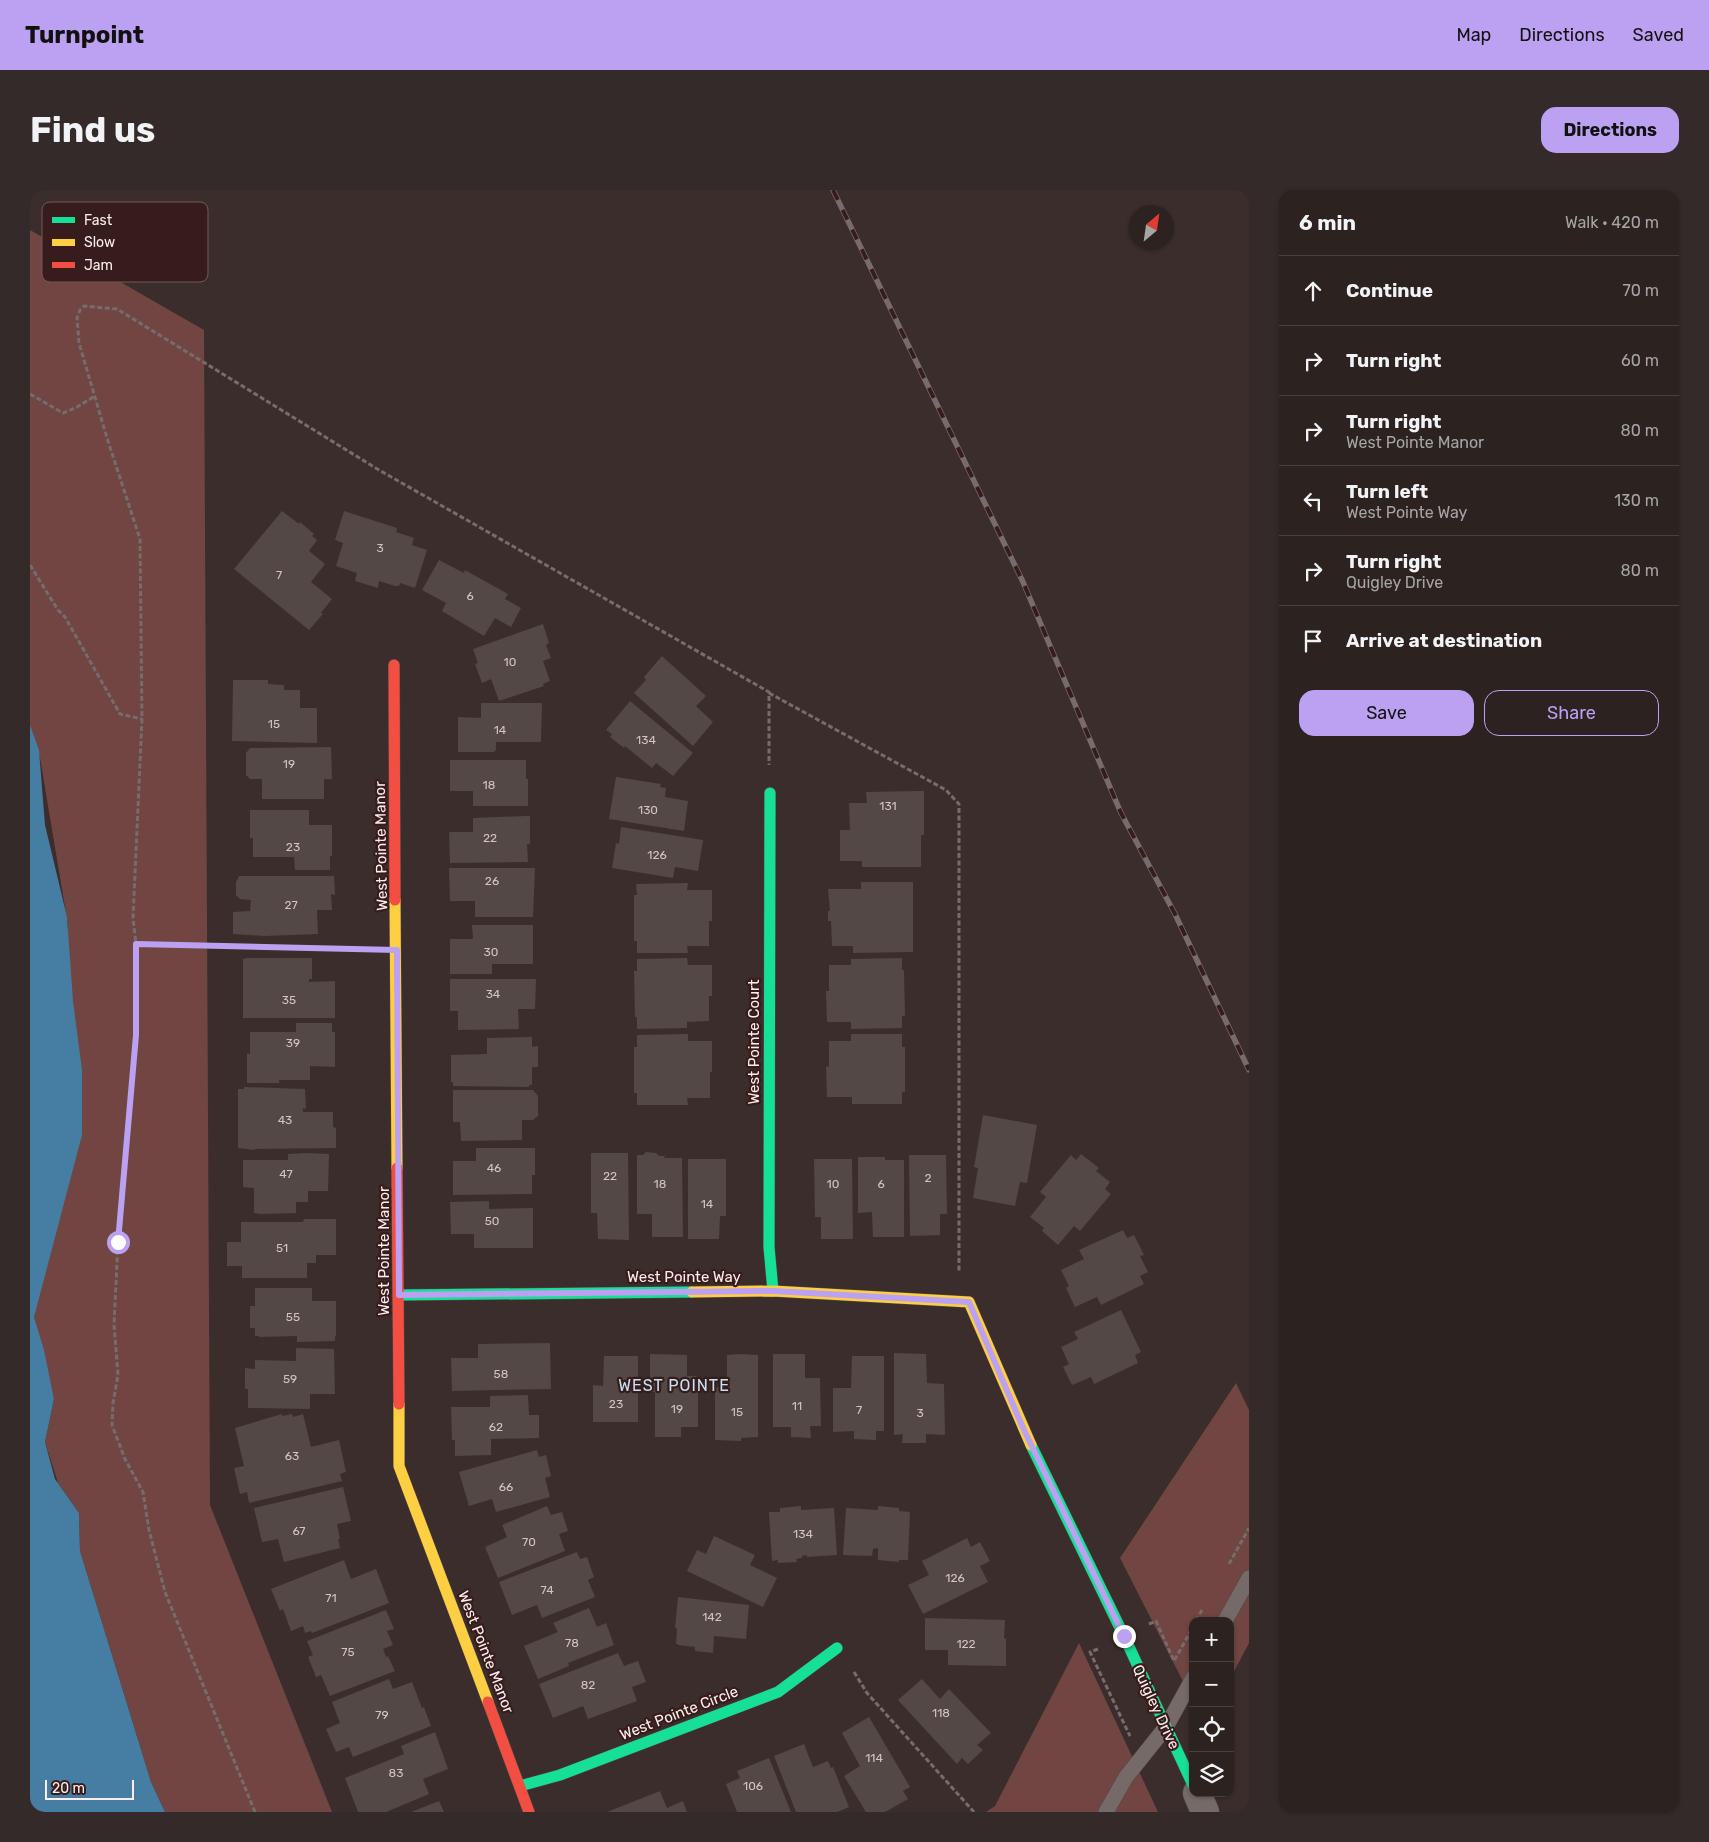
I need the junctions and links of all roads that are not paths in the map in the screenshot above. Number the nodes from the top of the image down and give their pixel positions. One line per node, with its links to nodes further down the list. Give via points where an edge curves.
1 (394, 665): 4 (street, West Pointe Manor)
2 (770, 793): 3 (street, West Pointe Court, via 769,1247)
3 (773, 1291): 4 (street, West Pointe Way); 5 (street, West Pointe Way)
4 (399, 1295): 12 (street, West Pointe Manor, via 399,1466)
5 (964, 1302): 10 (street, Quigley Drive)
6 (1249, 1578): 7 (lane)
7 (1227, 1617)
8 (837, 1648): 12 (street, West Pointe Circle, via 778,1692 560,1775)
9 (1189, 1685): 10 (lane)
10 (1166, 1727): 11 (street, Quigley Drive); 15 (lane, via 1126,1777)
11 (1189, 1776)
12 (520, 1786): 14 (street, West Pointe Manor)
13 (1199, 1797): 16 (street)
14 (530, 1812)
15 (1106, 1812)
16 (1206, 1812)

